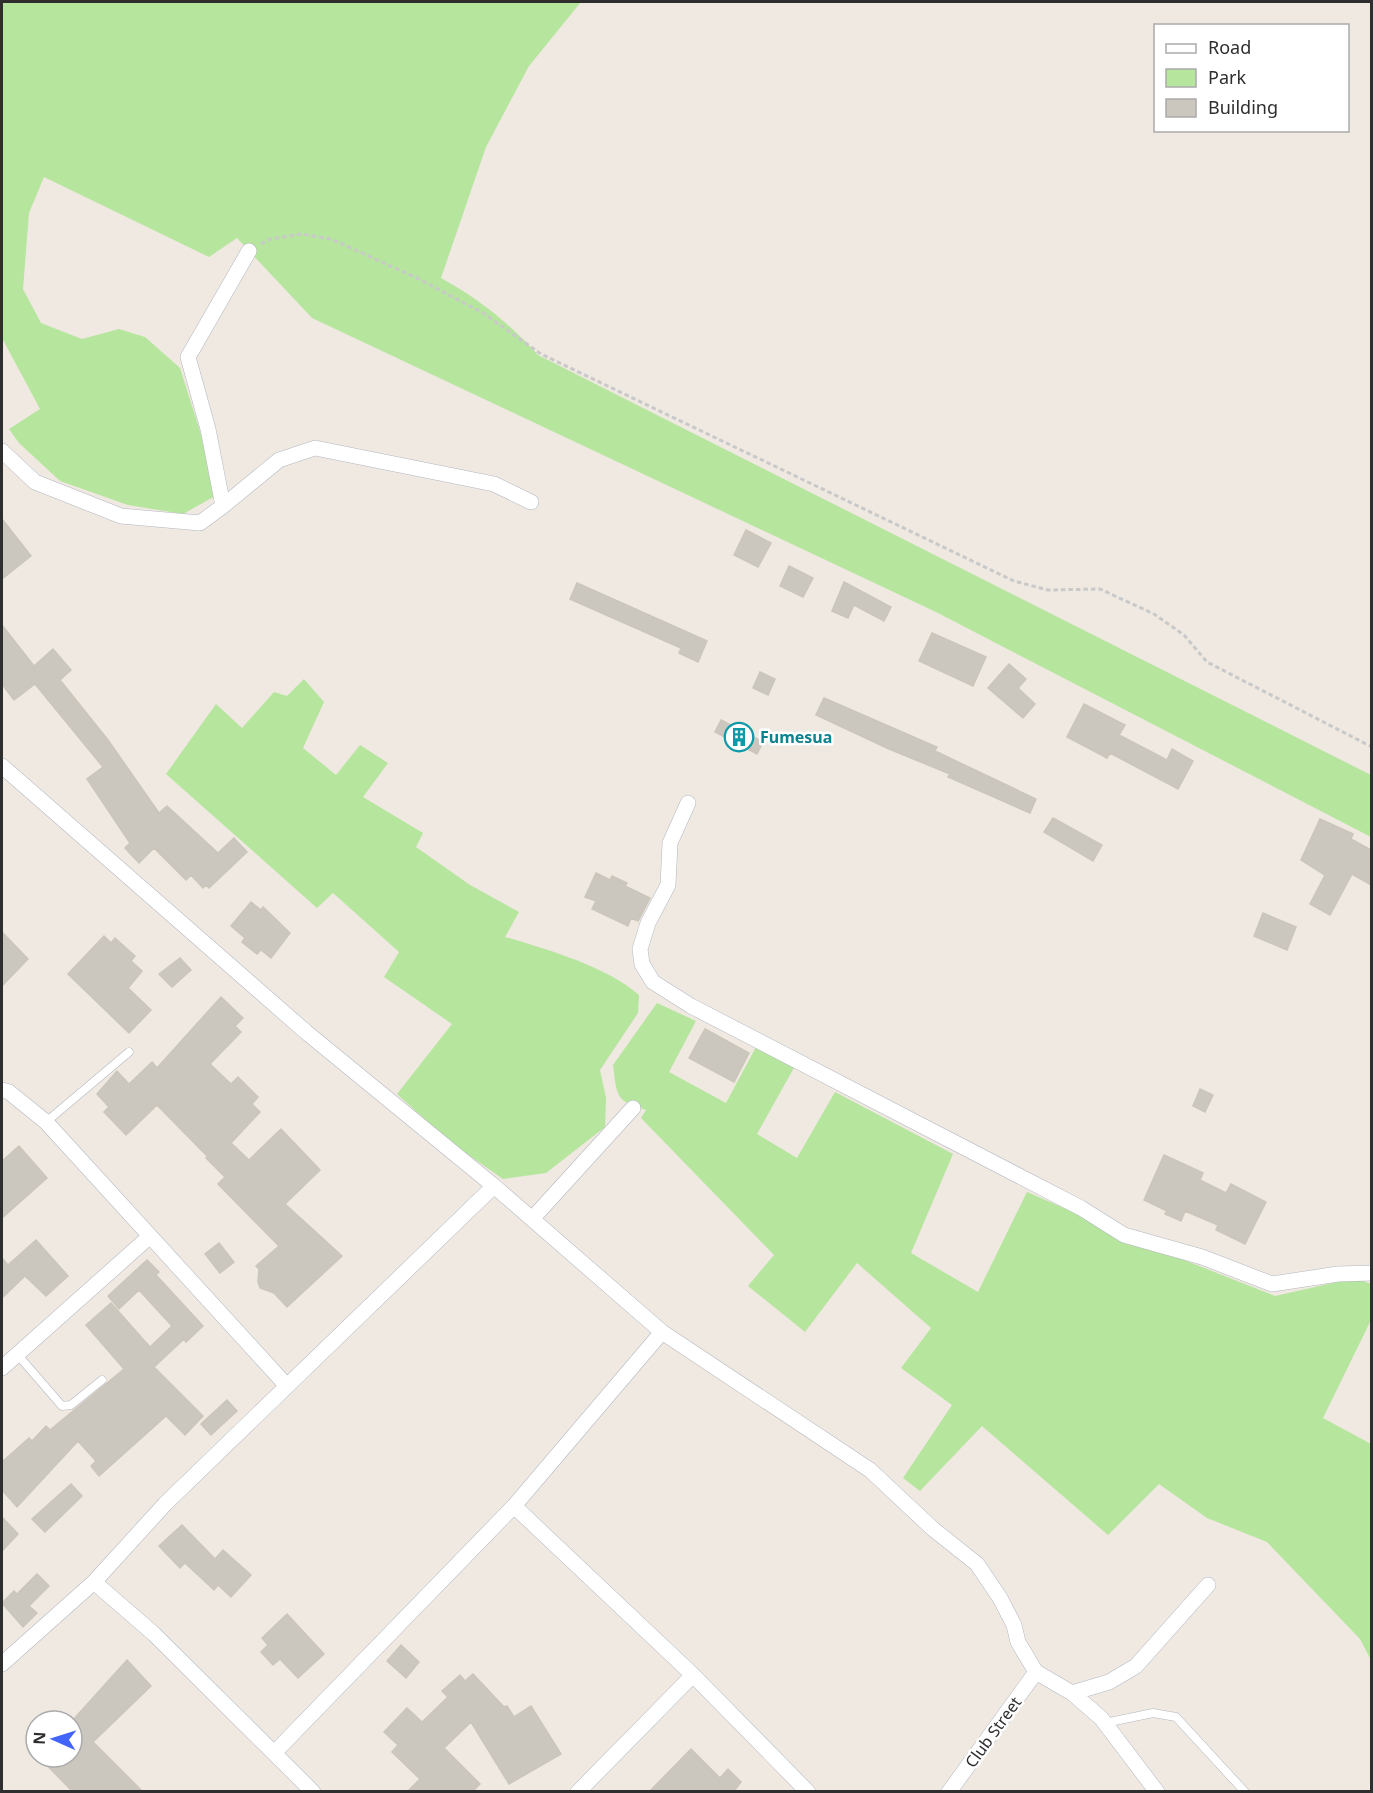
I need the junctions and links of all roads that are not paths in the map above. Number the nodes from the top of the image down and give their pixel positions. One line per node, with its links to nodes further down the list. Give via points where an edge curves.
1 (249, 251): 4 (street, via 188,357 208,429)
2 (2, 451): 4 (street, via 35,482 122,516 200,523)
3 (531, 502): 4 (street, via 494,484 315,448 279,460)
4 (223, 506)
5 (2, 766): 11 (street, via 306,1032)
6 (688, 803): 14 (street, via 670,843 668,885 648,923 640,949 642,964 653,982 691,1006 1124,1234 1202,1257 1272,1284)
7 (129, 1052): 10 (lane)
8 (2, 1090): 10 (street)
9 (633, 1108): 12 (street)
10 (46, 1122): 13 (street)
11 (494, 1186): 12 (street); 19 (street)
12 (532, 1219): 15 (street)
13 (149, 1237): 16 (street); 19 (street)
14 (1371, 1273)
15 (662, 1332): 20 (street); 24 (street, via 870,1470 977,1564 1000,1598 1018,1642)
16 (17, 1354): 17 (street); 18 (lane, via 62,1406 71,1405)
17 (2, 1368)
18 (102, 1380)
19 (286, 1385): 21 (street, via 165,1504)
20 (514, 1506): 25 (street); 28 (street)
21 (94, 1582): 23 (street); 28 (street, via 154,1634)
22 (1208, 1585): 26 (street, via 1136,1666 1109,1682)
23 (2, 1664)
24 (1036, 1672): 26 (street); 32 (street, Club Street)
25 (693, 1675): 30 (street); 31 (street)
26 (1072, 1693): 27 (street)
27 (1105, 1723): 33 (street); 34 (lane, via 1153,1713 1176,1717)
28 (275, 1752): 29 (street)
29 (313, 1791)
30 (579, 1791)
31 (808, 1791)
32 (949, 1791)
33 (1157, 1791)
34 (1245, 1791)

